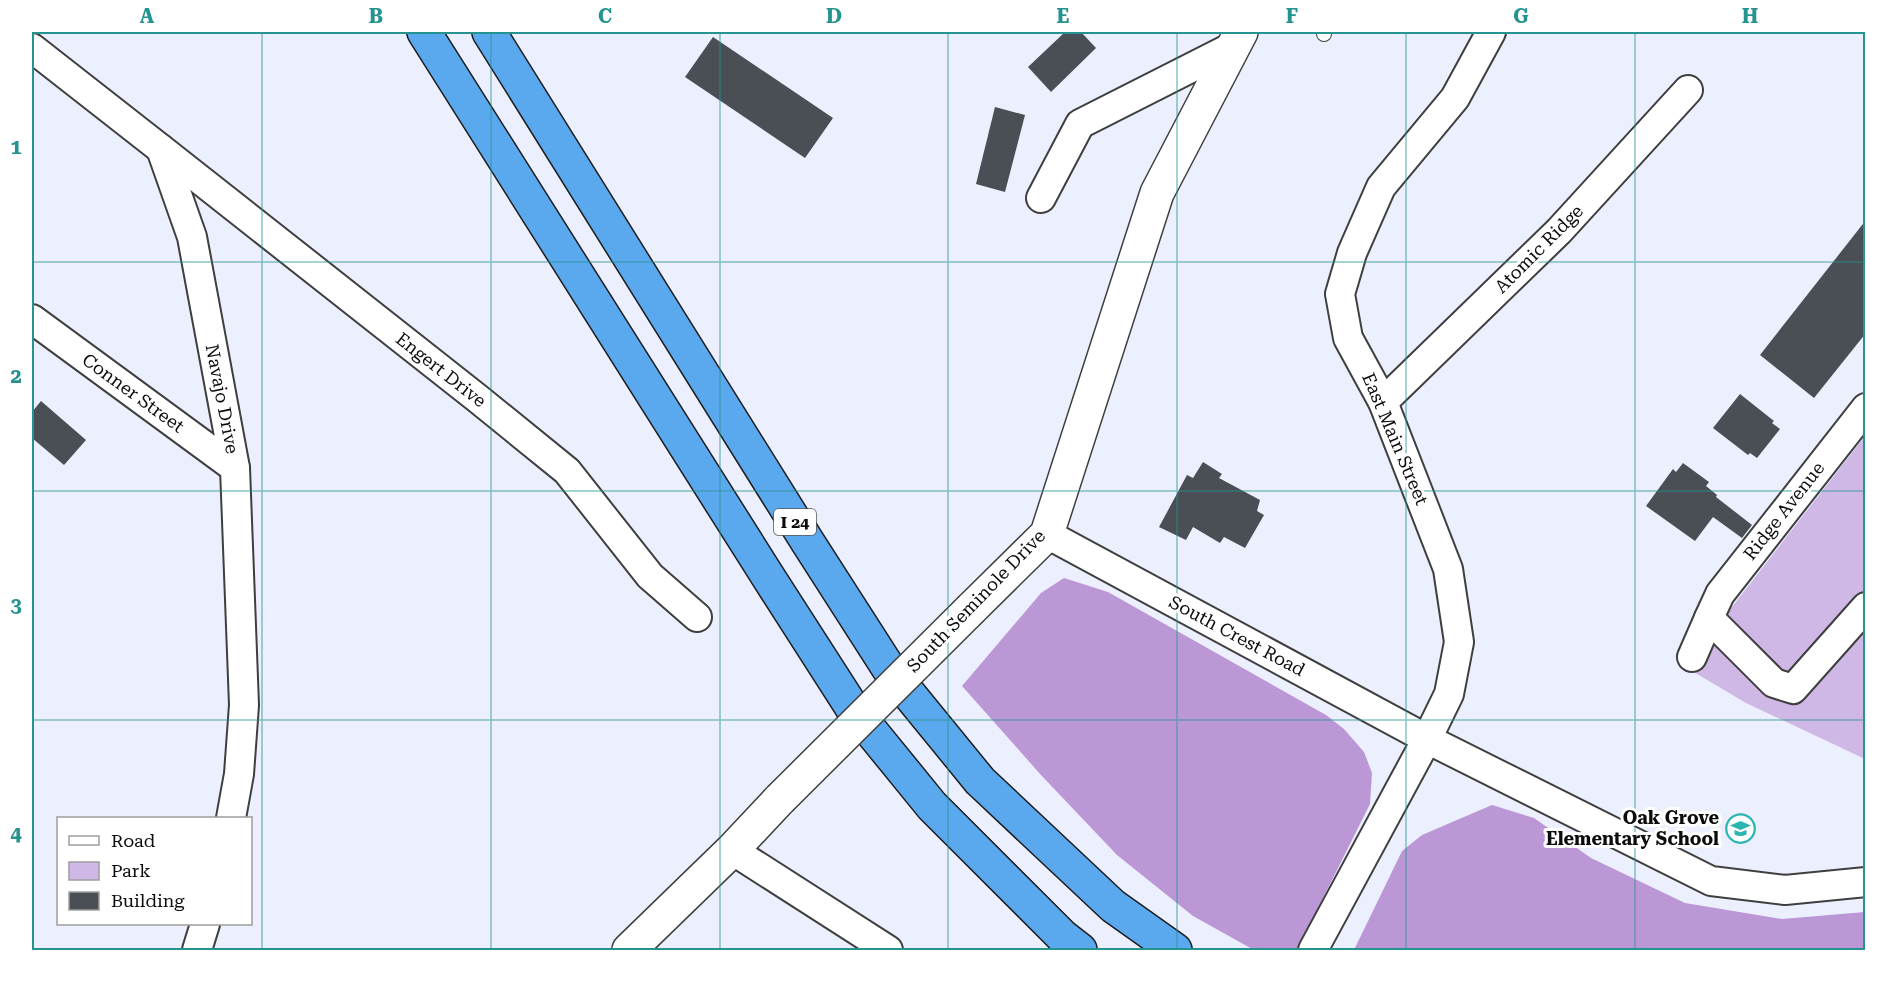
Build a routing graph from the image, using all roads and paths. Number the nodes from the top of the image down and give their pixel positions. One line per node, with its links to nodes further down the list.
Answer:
1 (424, 32): 26 (highway)
2 (489, 32): 27 (highway, I 24)
3 (1491, 32): 10 (street, East Main Street)
4 (1236, 39): 8 (street); 13 (street, South Seminole Drive)
5 (32, 48): 7 (street)
6 (1688, 90): 10 (street, Atomic Ridge)
7 (161, 149): 12 (street, Navajo Drive); 15 (street, Engert Drive)
8 (1041, 198)
9 (32, 319): 12 (street, Conner Street)
10 (1383, 402): 18 (street, East Main Street)
11 (1866, 408): 16 (street, Ridge Avenue)
12 (235, 468): 19 (street, Navajo Drive)
13 (1047, 534): 18 (street, South Crest Road); 20 (street, South Seminole Drive, bridge)
14 (1866, 607): 16 (street)
15 (697, 617)
16 (1708, 618): 17 (street, Ridge Avenue)
17 (1692, 657)
18 (1427, 739): 21 (street, South Crest Road); 28 (street)
19 (231, 817)
20 (732, 850): 24 (street, South Seminole Drive); 25 (street)
21 (1866, 882)
22 (205, 925): 23 (street)
23 (197, 951)
24 (629, 951)
25 (888, 951)
26 (1080, 951)
27 (1175, 951)
28 (1313, 951)

